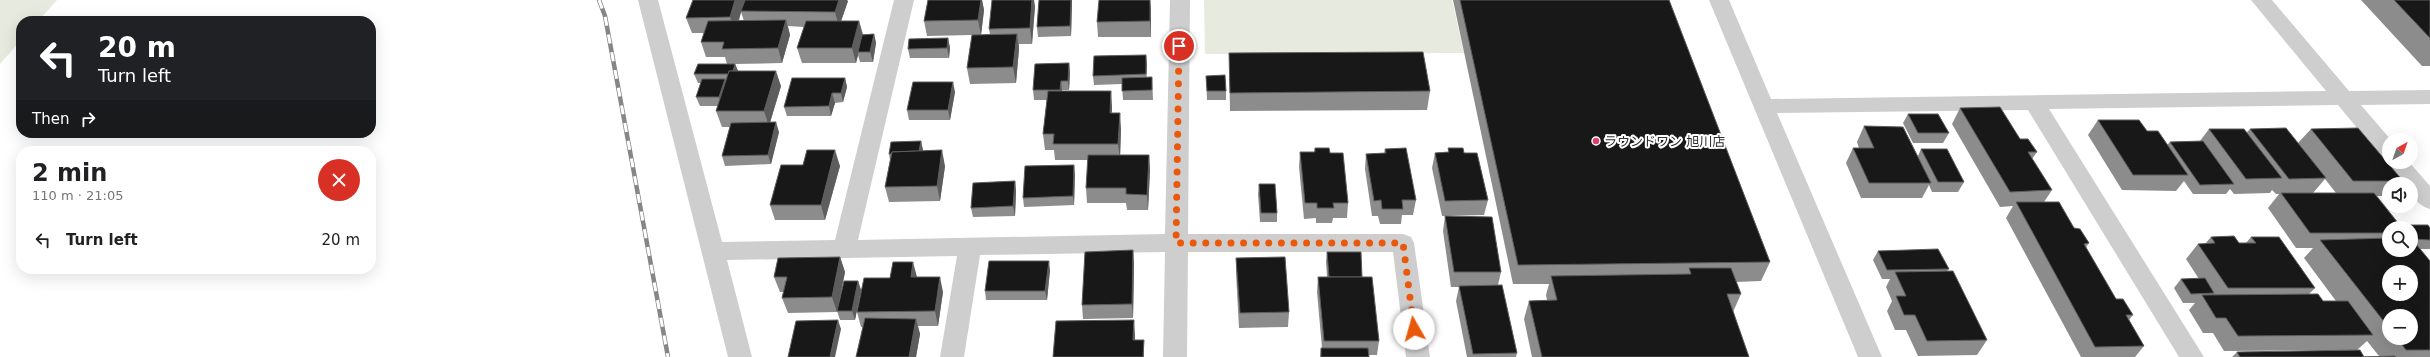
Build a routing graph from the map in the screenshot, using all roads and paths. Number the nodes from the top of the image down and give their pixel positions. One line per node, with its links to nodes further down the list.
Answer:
1 (648, 0): 16 (street)
2 (904, 0): 15 (street)
3 (1180, 0): 13 (street)
4 (1719, 0): 9 (street)
5 (2261, 0): 7 (street)
6 (2430, 97): 7 (street)
7 (2345, 99): 8 (street); 10 (street)
8 (2034, 103): 9 (street); 22 (street)
9 (1763, 106): 21 (street)
10 (2382, 144)
11 (2403, 169): 12 (street)
12 (2430, 201)
13 (1176, 243): 14 (street); 19 (street); 20 (street)
14 (970, 247): 15 (street); 18 (street)
15 (845, 248): 16 (street)
16 (712, 251): 17 (street)
17 (740, 357)
18 (952, 357)
19 (1175, 357)
20 (1418, 357)
21 (1870, 357)
22 (2192, 357)

